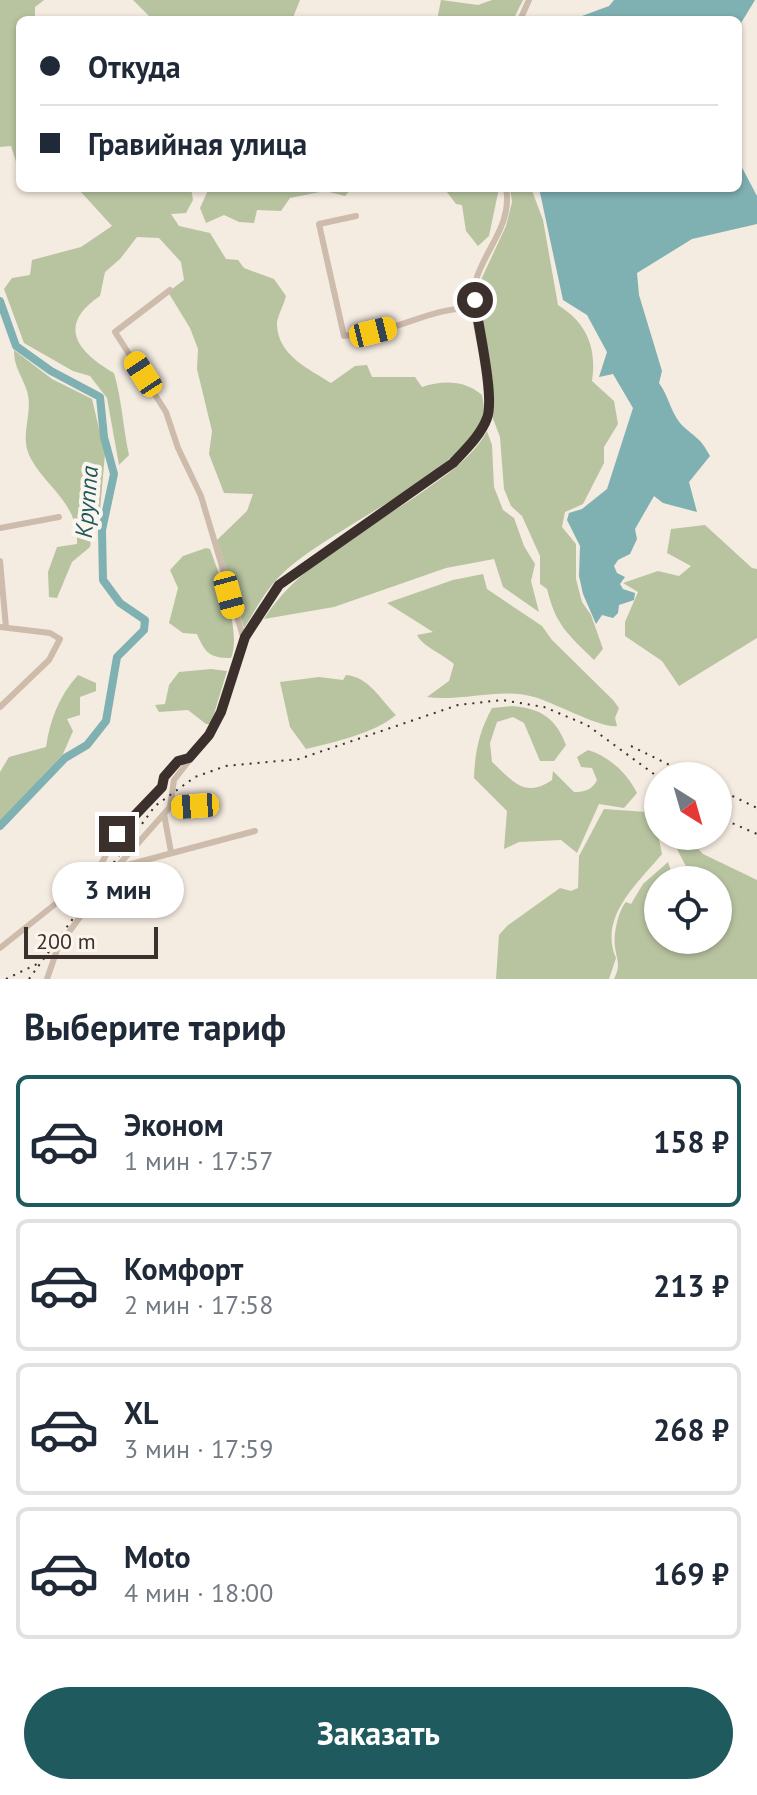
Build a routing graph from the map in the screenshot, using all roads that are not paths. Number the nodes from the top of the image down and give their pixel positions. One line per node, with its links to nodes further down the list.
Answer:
1 (506, 192): 4 (street)
2 (356, 216): 4 (street)
3 (170, 290): 9 (street)
4 (476, 310): 9 (street)
5 (59, 517): 6 (street)
6 (0, 528)
7 (0, 561): 8 (street)
8 (3, 627): 10 (street)
9 (244, 640): 11 (street)
10 (0, 707)
11 (189, 758): 13 (street); 18 (street)
12 (195, 806): 13 (street)
13 (170, 807): 14 (street)
14 (164, 814): 16 (street); 17 (street)
15 (255, 831): 16 (street)
16 (171, 852): 17 (street)
17 (116, 868): 19 (street)
18 (0, 948)
19 (47, 979)

